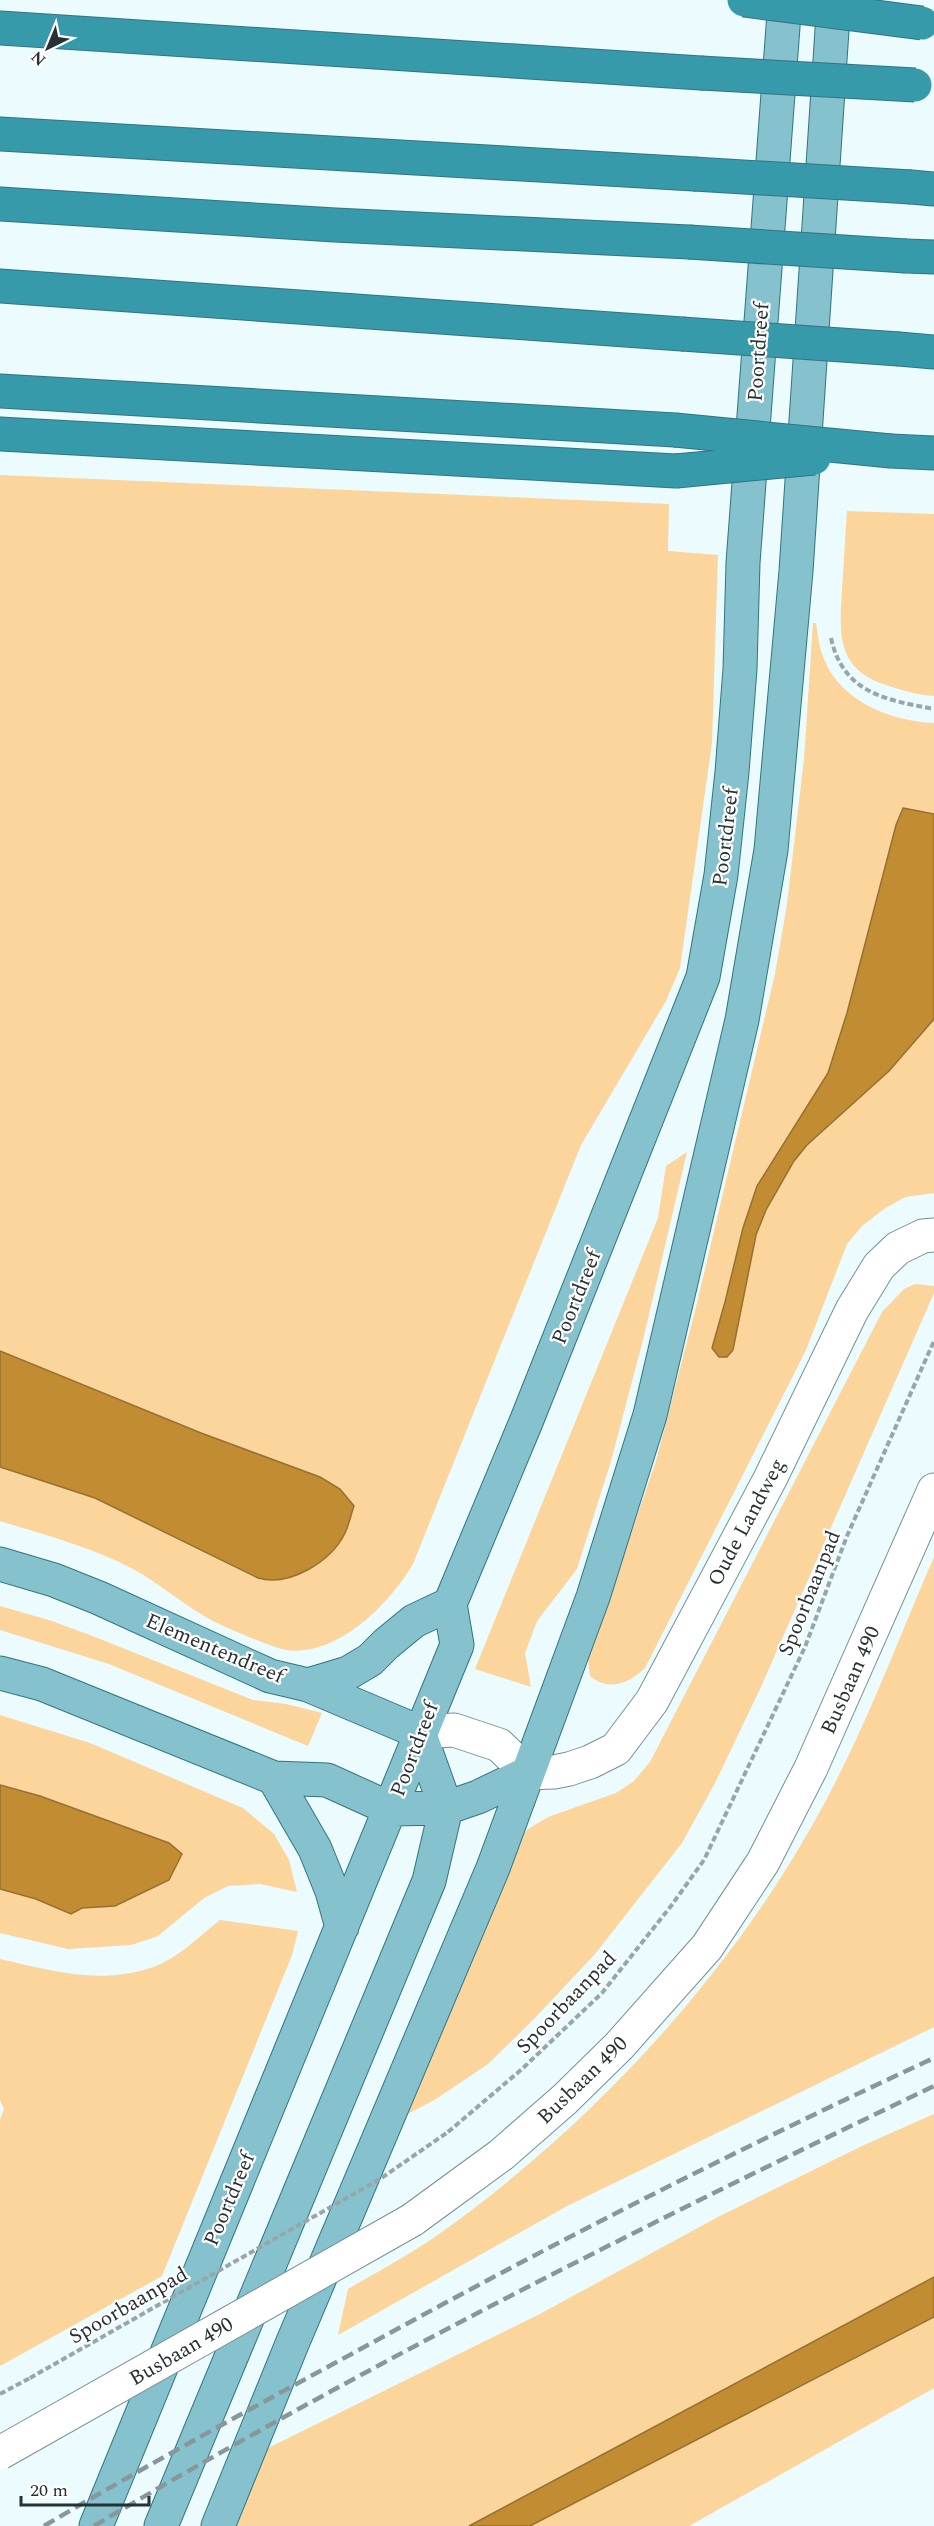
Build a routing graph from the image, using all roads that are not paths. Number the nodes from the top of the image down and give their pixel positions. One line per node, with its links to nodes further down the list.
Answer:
1 (744, 0): 4 (highway, bridge)
2 (784, 0): 20 (main road, Poortdreef)
3 (834, 0): 24 (main road)
4 (928, 26)
5 (0, 28): 6 (highway, bridge)
6 (924, 85)
7 (0, 134): 8 (highway, bridge)
8 (922, 188)
9 (0, 204): 10 (highway, bridge)
10 (920, 256)
11 (0, 286): 12 (highway, bridge)
12 (934, 352)
13 (0, 391): 15 (highway, bridge)
14 (0, 434): 15 (highway, bridge)
15 (891, 451): 16 (highway)
16 (934, 453)
17 (934, 1235): 24 (lane, Oude Landweg)
18 (934, 1490): 29 (lane, Busbaan 490, bridge)
19 (0, 1564): 22 (main road, Elementendreef)
20 (450, 1604): 22 (main road); 23 (main road, Poortdreef)
21 (0, 1673): 25 (main road)
22 (308, 1685): 23 (main road, Elementendreef)
23 (419, 1732): 24 (lane); 26 (main road); 27 (main road, Poortdreef)
24 (528, 1773): 26 (main road); 32 (main road)
25 (274, 1778): 27 (main road); 28 (main road)
26 (446, 1808): 27 (main road); 31 (main road)
27 (391, 1809): 28 (main road, Poortdreef)
28 (342, 1927): 30 (main road, Poortdreef)
29 (0, 2453)
30 (96, 2526)
31 (161, 2526)
32 (218, 2526)

